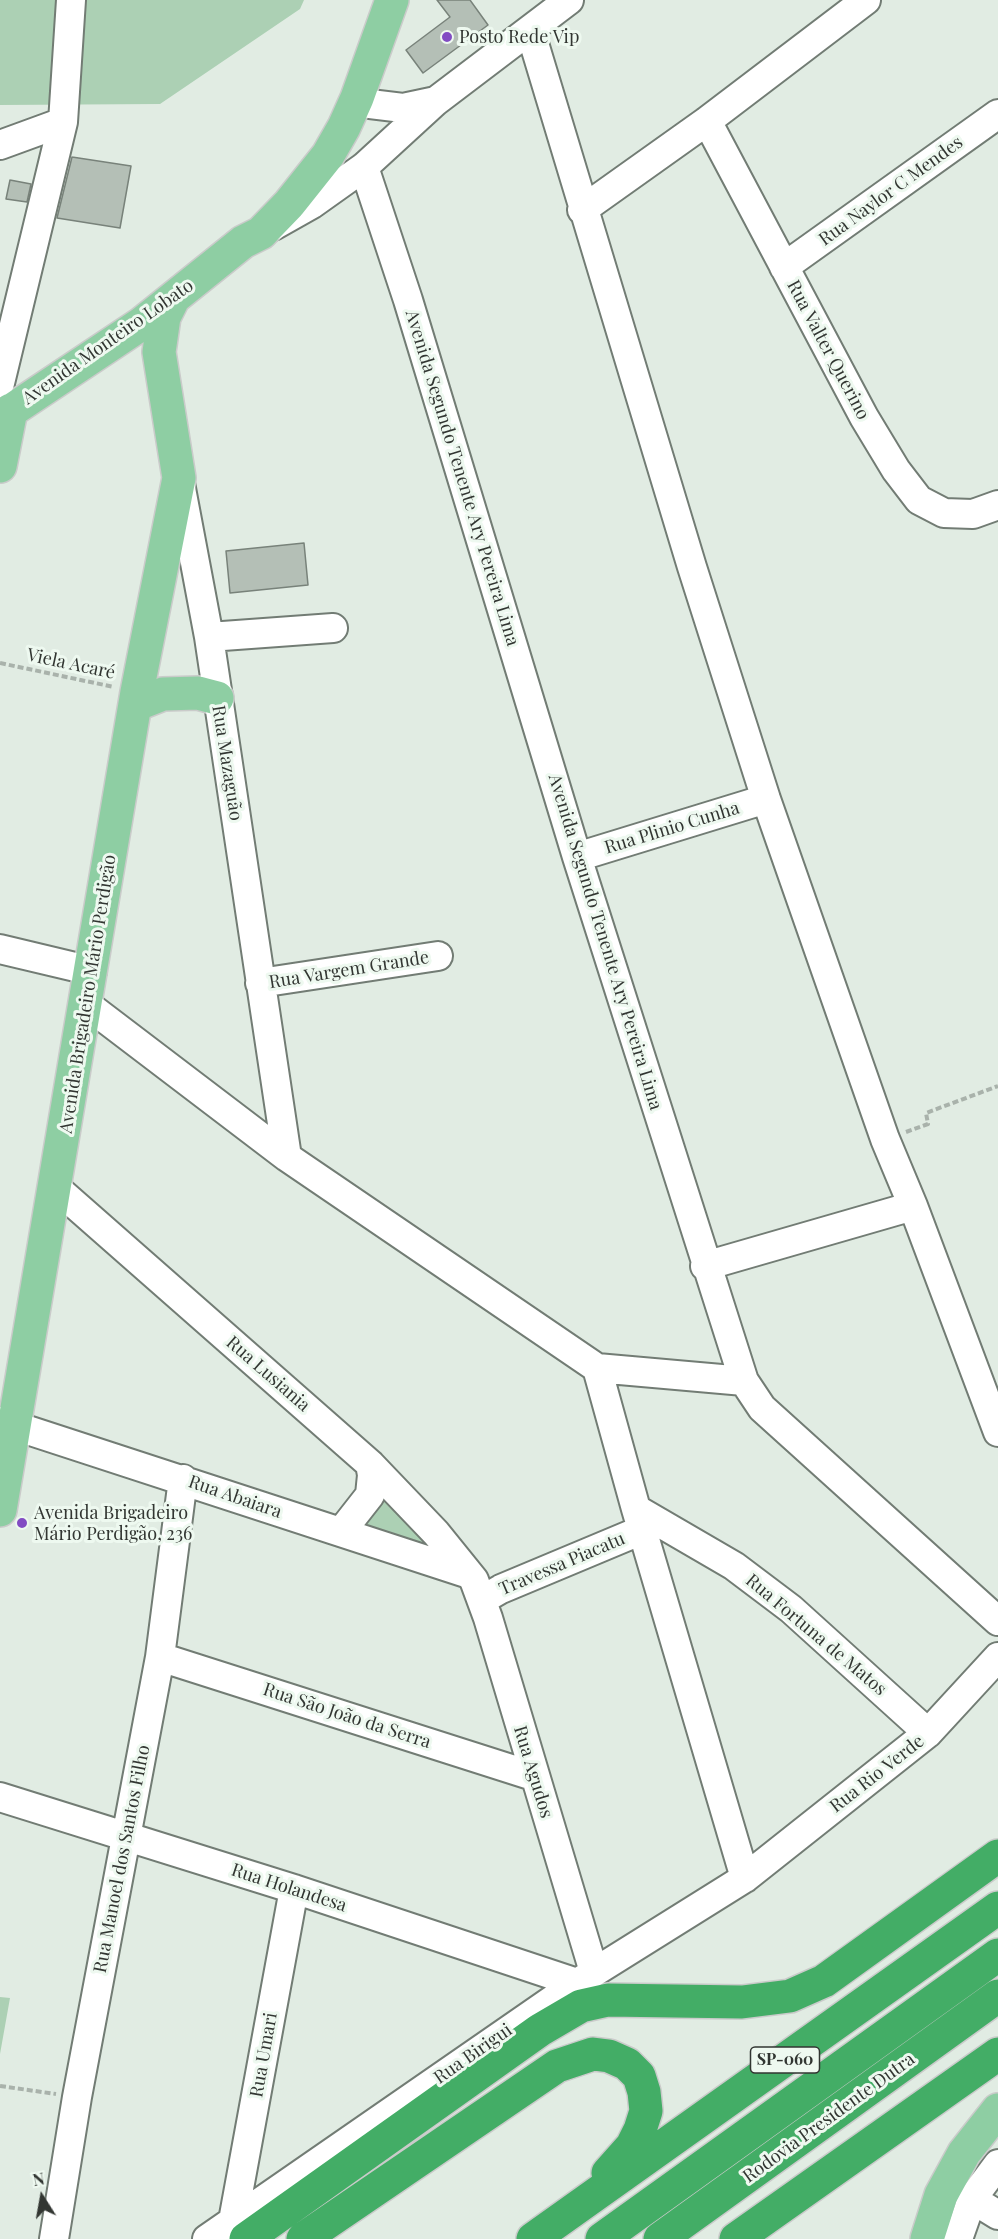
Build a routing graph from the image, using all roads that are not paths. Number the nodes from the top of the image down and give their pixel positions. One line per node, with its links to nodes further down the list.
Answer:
1 (71, 0): 10 (street)
2 (392, 0): 6 (main road, Avenida Monteiro Lobato)
3 (569, 0): 5 (street)
4 (866, 0): 9 (street)
5 (530, 30): 7 (street); 13 (street)
6 (357, 98): 7 (street); 14 (main road, Avenida Monteiro Lobato)
7 (436, 101): 12 (street)
8 (998, 114): 15 (street, Rua Naylor C Mendes)
9 (707, 121): 13 (street); 15 (street, Rua Valter Querino)
10 (63, 122): 11 (street); 19 (street)
11 (0, 145)
12 (364, 167): 14 (street); 28 (street, Avenida Segundo Tenente Ary Pereira Lima)
13 (582, 210): 27 (street)
14 (252, 238): 16 (main road, Avenida Monteiro Lobato)
15 (784, 267): 22 (street, Rua Valter Querino)
16 (172, 301): 17 (main road, Avenida Monteiro Lobato); 18 (main road, Rua Mazaguão)
17 (111, 345): 18 (main road); 19 (main road, Avenida Monteiro Lobato)
18 (160, 371): 21 (main road, Rua Mazaguão)
19 (4, 404): 20 (main road)
20 (0, 466)
21 (179, 478): 24 (street, Rua Mazaguão); 26 (main road, Avenida Brigadeiro Mário Perdigão)
22 (998, 505)
23 (333, 628): 24 (street)
24 (209, 637): 25 (street, Rua Mazaguão)
25 (217, 698): 26 (main road); 32 (street, Rua Mazaguão)
26 (136, 699): 31 (main road, Avenida Brigadeiro Mário Perdigão)
27 (766, 799): 28 (street, Rua Plinio Cunha); 36 (street)
28 (577, 857): 37 (street, Avenida Segundo Tenente Ary Pereira Lima)
29 (0, 949): 31 (street)
30 (438, 956): 32 (street, Rua Vargem Grande)
31 (92, 971): 33 (main road, Avenida Brigadeiro Mário Perdigão)
32 (260, 983): 34 (street, Rua Mazaguão)
33 (86, 1004): 34 (street); 35 (main road, Avenida Brigadeiro Mário Perdigão)
34 (287, 1157): 38 (street)
35 (55, 1187): 40 (main road, Avenida Brigadeiro Mário Perdigão); 42 (street, Rua Lusiania)
36 (913, 1206): 37 (street); 41 (street)
37 (705, 1266): 39 (street, Avenida Segundo Tenente Ary Pereira Lima)
38 (597, 1368): 39 (street); 45 (street)
39 (744, 1381): 49 (street, Avenida Segundo Tenente Ary Pereira Lima)
40 (8, 1423): 43 (street, Rua Abaiara); 44 (main road, Avenida Brigadeiro Mário Perdigão)
41 (998, 1431)
42 (370, 1464): 46 (street); 47 (street, Rua Lusiania)
43 (183, 1479): 46 (street, Rua Abaiara); 50 (street, Rua Manoel dos Santos Filho)
44 (0, 1510)
45 (639, 1519): 48 (street, Travessa Piacatu); 52 (street, Rua Fortuna de Matos); 57 (street)
46 (341, 1532): 47 (street, Rua Abaiara)
47 (469, 1574): 48 (street, Rua Agudos)
48 (482, 1600): 53 (street, Rua Agudos)
49 (998, 1621)
50 (160, 1657): 53 (street, Rua São João da Serra); 55 (street, Rua Manoel dos Santos Filho)
51 (998, 1657): 52 (street, Rua Rio Verde)
52 (928, 1733): 57 (street, Rua Rio Verde)
53 (533, 1776): 61 (street, Rua Agudos)
54 (0, 1797): 55 (street, Rua Holandesa)
55 (125, 1836): 58 (street, Rua Holandesa); 70 (street, Rua Manoel dos Santos Filho)
56 (998, 1856): 69 (highway)
57 (745, 1878): 61 (street, Rua Birigui)
58 (294, 1889): 61 (street, Rua Holandesa); 69 (street, Rua Umari)
59 (998, 1908): 67 (highway, SP-060)
60 (998, 1955): 74 (highway, Rodovia Presidente Dutra / SP-060)
61 (585, 1977): 69 (street, Rua Birigui)
62 (998, 1996): 75 (highway, Rodovia Presidente Dutra)
63 (998, 2054): 76 (highway)
64 (998, 2110): 77 (main road)
65 (998, 2164): 66 (street)
66 (972, 2199): 68 (street); 78 (street)
67 (572, 2211): 72 (highway); 73 (highway, SP-060)
68 (998, 2215)
69 (240, 2230): 71 (street, Rua Birigui)
70 (54, 2239)
71 (207, 2239)
72 (303, 2239)
73 (532, 2239)
74 (602, 2239)
75 (660, 2239)
76 (736, 2239)
77 (927, 2239)
78 (958, 2239)

